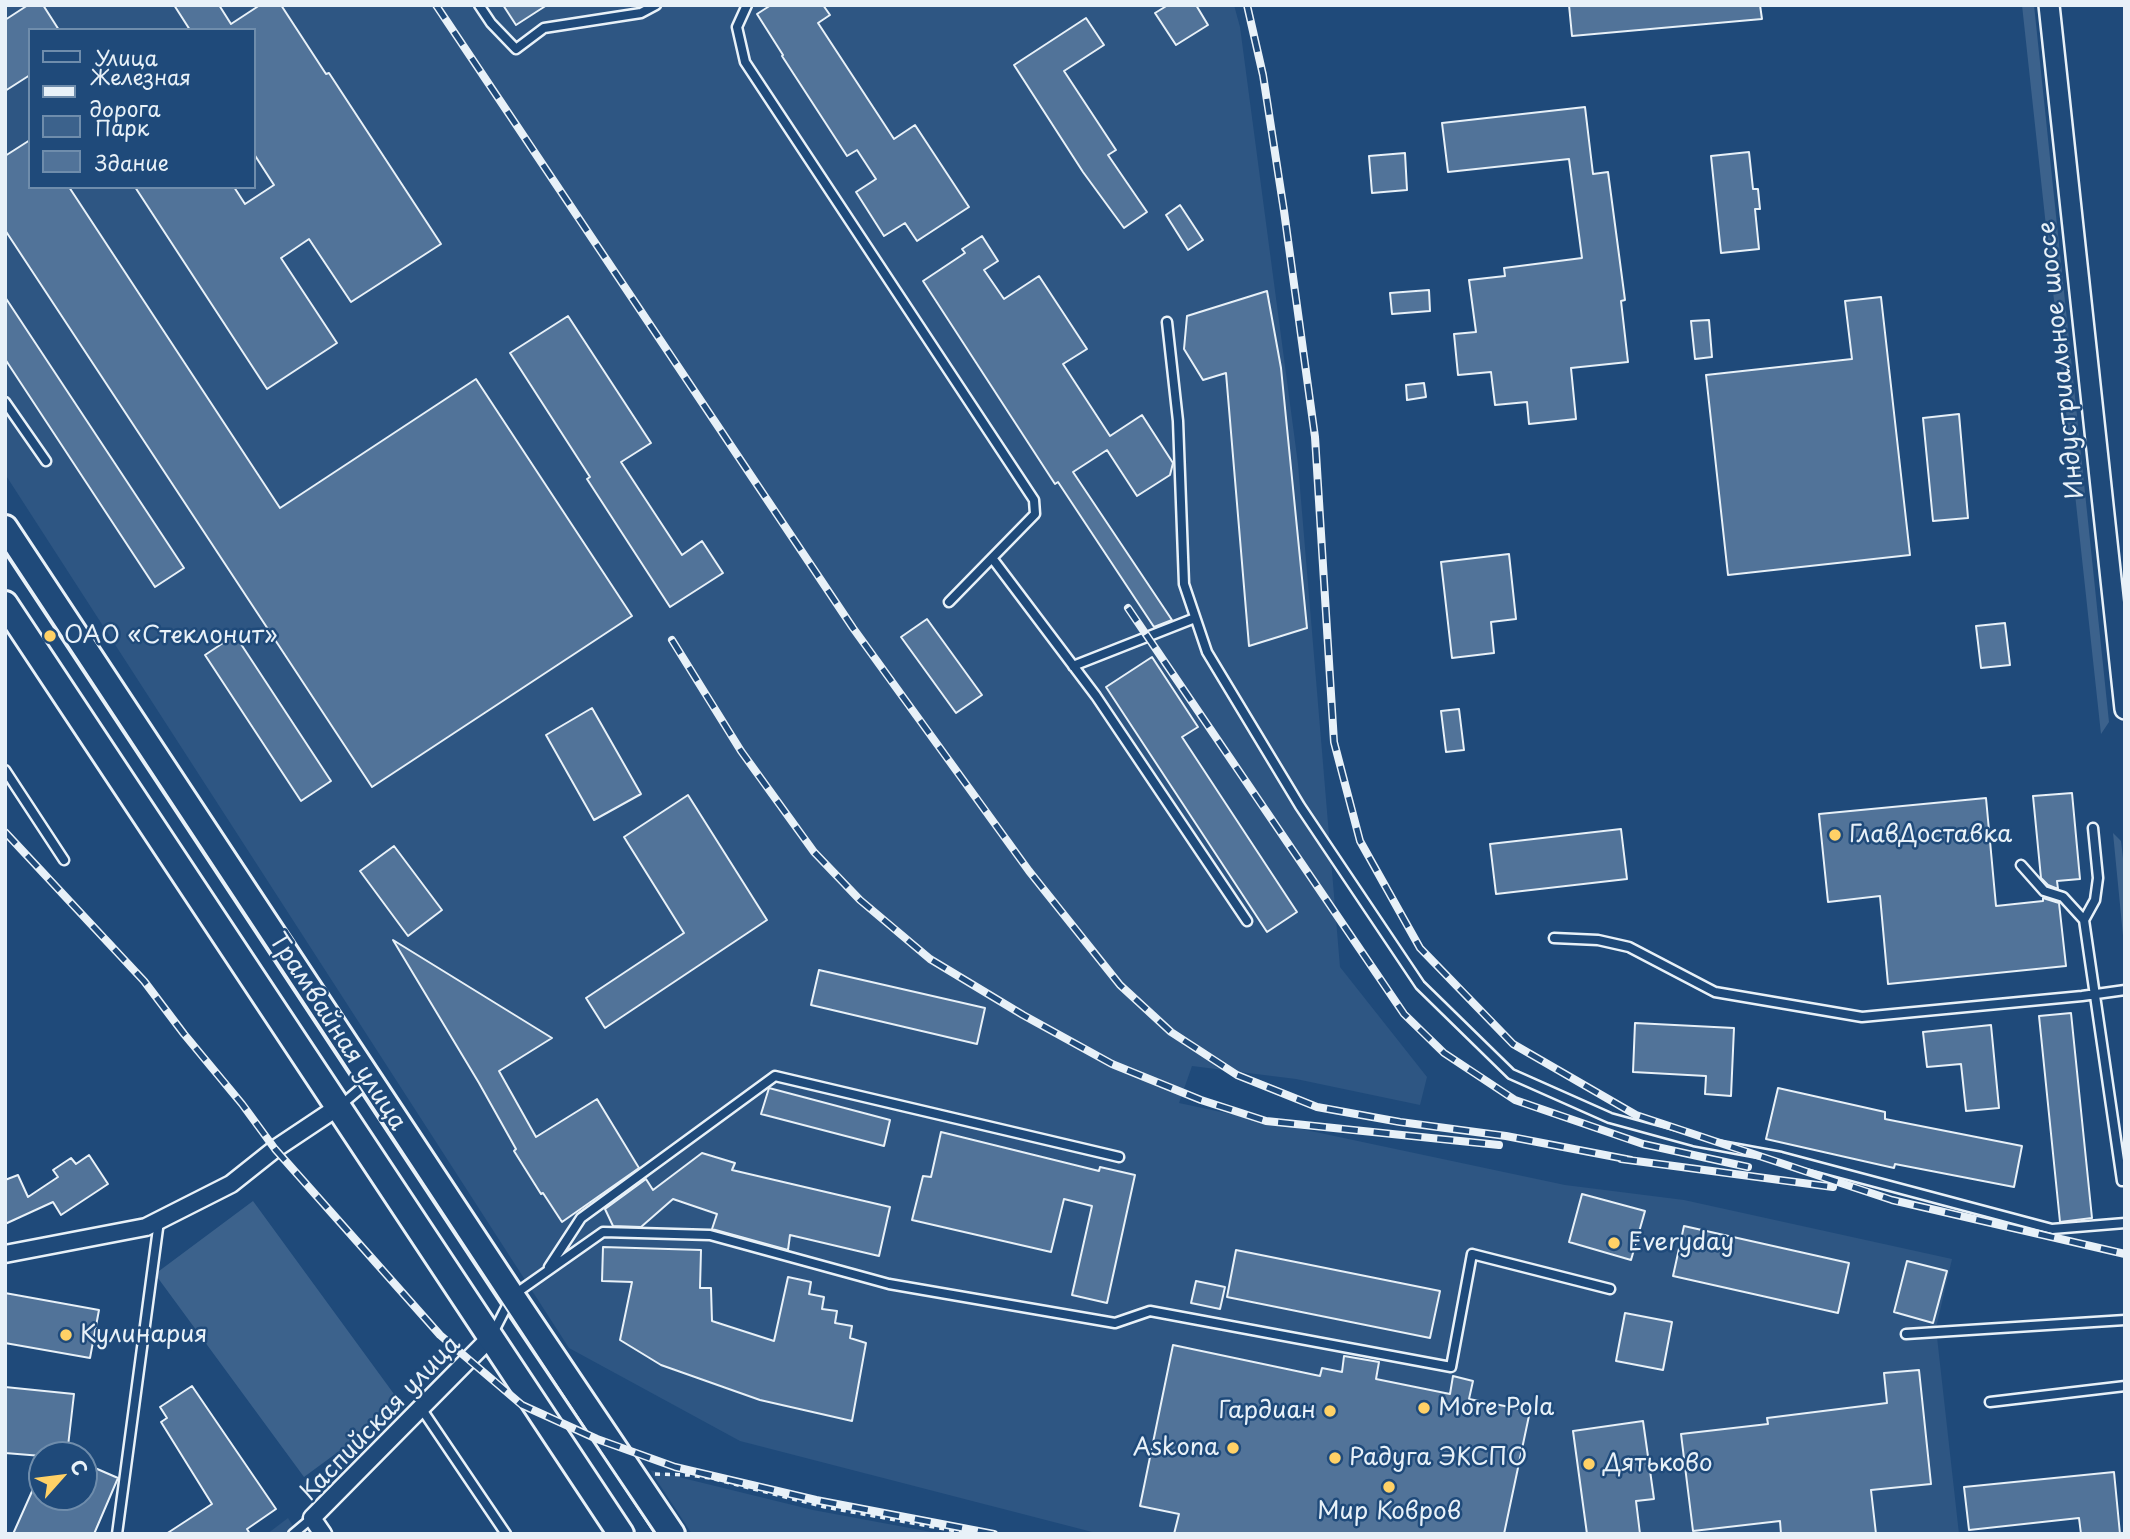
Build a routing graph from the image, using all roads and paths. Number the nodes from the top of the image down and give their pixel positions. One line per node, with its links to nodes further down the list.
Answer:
1 (479, 5): 2 (lane)
2 (656, 5)
3 (747, 5): 9 (lane)
4 (2049, 5): 14 (street, Индустриальное шоссе)
5 (1167, 322): 12 (lane)
6 (5, 402): 7 (lane)
7 (46, 461)
8 (5, 528): 24 (main road, Трамвайная улица)
9 (992, 558): 10 (lane); 13 (lane)
10 (949, 602)
11 (5, 604): 25 (main road, Трамвайная улица)
12 (1195, 618): 13 (lane); 29 (lane)
13 (1073, 666): 20 (lane)
14 (2125, 709)
15 (5, 770): 17 (lane)
16 (2093, 828): 19 (lane)
17 (64, 860)
18 (2021, 865): 19 (lane)
19 (2084, 920): 23 (lane)
20 (1247, 921)
21 (1554, 939): 23 (lane)
22 (2125, 990): 23 (lane)
23 (2095, 995): 27 (lane)
24 (370, 1081): 25 (lane); 33 (main road, Трамвайная улица)
25 (338, 1107): 28 (street); 36 (main road, Трамвайная улица)
26 (1119, 1157): 31 (lane)
27 (2122, 1181)
28 (159, 1221): 30 (street); 42 (lane)
29 (2125, 1223)
30 (5, 1254)
31 (545, 1273): 32 (lane); 33 (lane)
32 (1610, 1289)
33 (512, 1296): 36 (lane); 40 (main road, Трамвайная улица)
34 (2125, 1320): 35 (lane)
35 (1906, 1334)
36 (491, 1338): 39 (street, Каспийская улица); 46 (main road, Трамвайная улица)
37 (2125, 1386): 38 (lane)
38 (1990, 1402)
39 (421, 1408): 41 (street, Каспийская улица); 45 (lane)
40 (637, 1481): 47 (main road, Трамвайная улица); 48 (path)
41 (312, 1518): 43 (lane); 44 (street, Каспийская улица)
42 (117, 1534)
43 (293, 1534)
44 (323, 1534)
45 (506, 1534)
46 (621, 1534)
47 (672, 1534)
48 (972, 1534)

